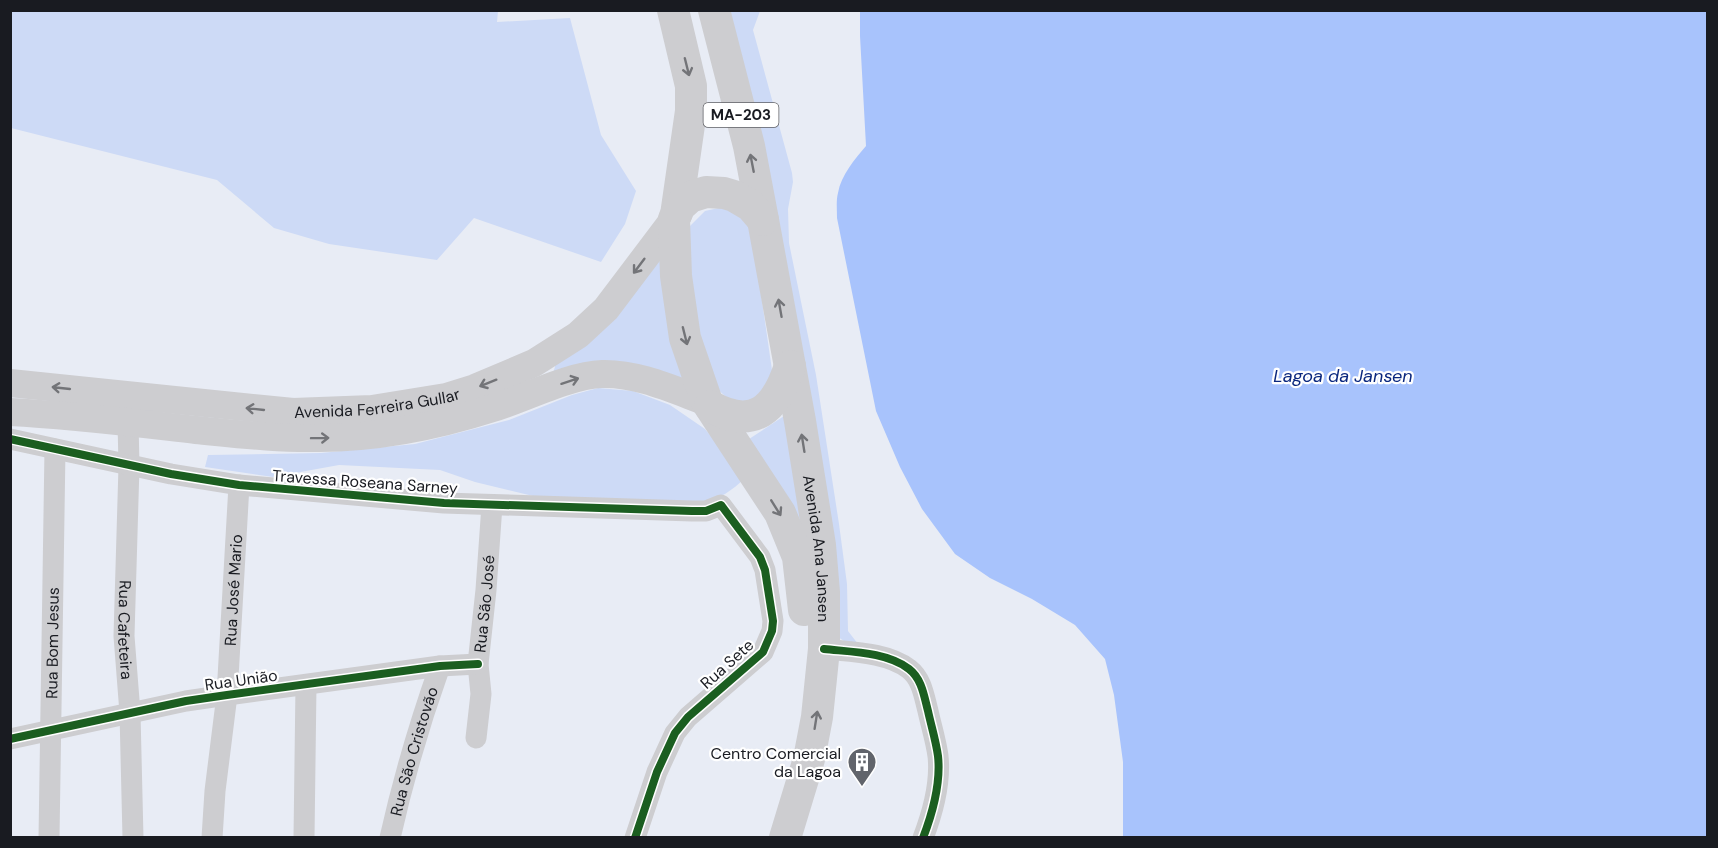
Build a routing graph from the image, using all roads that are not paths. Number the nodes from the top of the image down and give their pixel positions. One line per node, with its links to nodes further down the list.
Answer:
1 (673, 10): 3 (main road, MA-203, one-way to 3)
2 (714, 10): 4 (main road, MA-203, one-way to 2)
3 (675, 217): 4 (main road); 7 (main road, MA-203, one-way to 7); 9 (main road, Avenida Ferreira Gullar, one-way to 9)
4 (764, 220): 5 (main road, MA-203, one-way to 4)
5 (790, 366): 7 (main road); 17 (main road, Avenida Ana Jansen, one-way to 5)
6 (10, 382): 9 (main road, Avenida Ferreira Gullar, one-way to 6)
7 (708, 404): 9 (main road, Avenida Ferreira Gullar, one-way to 7); 32 (main road, Avenida Ana Jansen, one-way to 32)
8 (10, 412): 10 (main road, Avenida Ferreira Gullar)
9 (159, 412): 10 (main road, Avenida Ferreira Gullar)
10 (128, 422): 13 (street, Rua Cafeteira)
11 (10, 439): 12 (street, Travessa Roseana Sarney)
12 (55, 449): 13 (street, Travessa Roseana Sarney); 23 (street, Rua Bom Jesus)
13 (129, 466): 14 (street, Travessa Roseana Sarney); 22 (street, Rua Cafeteira)
14 (239, 485): 15 (street, Travessa Roseana Sarney); 21 (street, Rua José Mario)
15 (492, 505): 16 (street, Travessa Roseana Sarney); 18 (street, Rua São José)
16 (721, 505): 31 (street, Rua Sete)
17 (824, 649): 33 (main road, Avenida Ana Jansen, one-way to 17); 34 (street)
18 (478, 664): 19 (street, Rua União); 24 (street, Rua São José)
19 (440, 666): 20 (street, Rua União); 30 (street, Rua São Cristovão)
20 (306, 685): 21 (street, Rua União); 29 (street)
21 (226, 694): 22 (street, Rua União); 28 (street, Rua José Mario)
22 (130, 713): 23 (street, Rua União); 27 (street, Rua Cafeteira)
23 (50, 732): 25 (street, Rua União); 26 (street, Rua Bom Jesus)
24 (476, 738)
25 (10, 739)
26 (49, 837)
27 (133, 837)
28 (212, 837)
29 (304, 837)
30 (390, 837)
31 (634, 837)
32 (764, 837)
33 (785, 837)
34 (923, 837)

